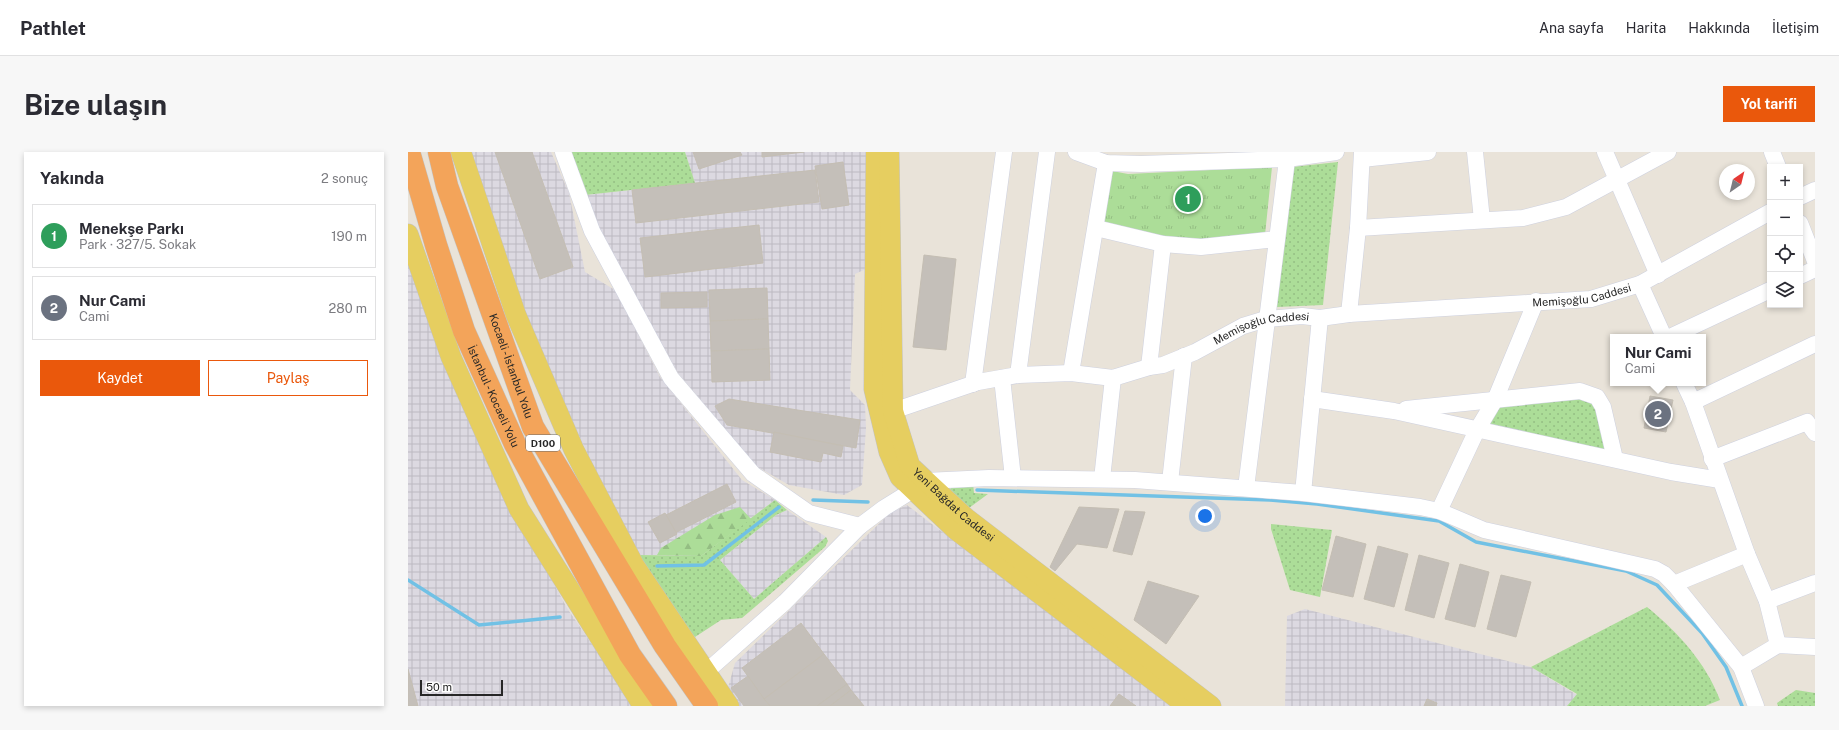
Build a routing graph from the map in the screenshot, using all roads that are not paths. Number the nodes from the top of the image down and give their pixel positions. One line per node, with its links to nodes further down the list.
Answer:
1 (409, 152): 81 (highway, İstanbul - Kocaeli Yolu / D100)
2 (439, 152): 82 (highway, Kocaeli - İstanbul Yolu / D100)
3 (461, 152): 79 (main road)
4 (563, 152): 71 (street)
5 (876, 152): 67 (main road, Yeni Bağdat Caddesi)
6 (889, 152): 57 (main road, Yeni Bağdat Caddesi)
7 (1004, 152): 52 (street)
8 (1047, 152): 49 (street)
9 (1076, 152): 20 (street)
10 (1336, 152): 16 (street)
11 (1428, 152): 17 (street)
12 (1475, 152): 26 (street)
13 (1605, 152): 22 (street)
14 (1668, 152): 22 (street)
15 (1772, 152): 21 (street)
16 (1287, 156): 18 (street); 31 (street)
17 (1362, 156): 28 (street)
18 (1213, 157): 19 (street)
19 (1142, 158): 20 (street)
20 (1106, 163): 27 (street)
21 (1777, 164)
22 (1616, 179): 26 (street); 35 (street)
23 (1815, 190): 24 (street)
24 (1803, 196)
25 (1767, 214): 35 (street, Memişoğlu Caddesi)
26 (1482, 220): 28 (street)
27 (1096, 228): 32 (street); 48 (street)
28 (1358, 228): 40 (street)
29 (1803, 231): 33 (street)
30 (408, 234): 80 (main road)
31 (1277, 239): 32 (street); 42 (street)
32 (1163, 244): 47 (street)
33 (1815, 261)
34 (1815, 269): 36 (street)
35 (1658, 275): 37 (street, Memişoğlu Caddesi)
36 (1803, 275)
37 (1640, 284): 39 (street, Memişoğlu Caddesi); 43 (street)
38 (1767, 291): 44 (street)
39 (1536, 301): 40 (street, Memişoğlu Caddesi); 55 (street)
40 (1349, 314): 41 (street, Memişoğlu Caddesi)
41 (1320, 318): 42 (street, Memişoğlu Caddesi); 54 (street)
42 (1266, 319): 46 (street, Memişoğlu Caddesi); 68 (street)
43 (1663, 334)
44 (1676, 334)
45 (1815, 344): 56 (street)
46 (1184, 356): 47 (street, Memişoğlu Caddesi); 66 (street)
47 (1149, 367): 51 (street, Memişoğlu Caddesi)
48 (1071, 373): 49 (street, Memişoğlu Caddesi); 51 (street, Memişoğlu Caddesi)
49 (1018, 375): 50 (street, Memişoğlu Caddesi)
50 (1002, 378): 52 (street, Memişoğlu Caddesi); 63 (street)
51 (1113, 378): 64 (street)
52 (973, 384): 57 (street, Memişoğlu Caddesi)
53 (1685, 386): 56 (street)
54 (1312, 399): 58 (street); 69 (street)
55 (1495, 400): 58 (street); 59 (street); 61 (street)
56 (1693, 402): 62 (street)
57 (893, 411): 67 (main road, Yeni Bağdat Caddesi)
58 (1394, 411): 59 (street)
59 (1477, 430): 61 (street); 70 (street)
60 (1815, 433): 62 (street)
61 (1615, 459): 65 (street)
62 (1712, 459): 65 (street)
63 (1013, 478): 64 (street); 67 (street)
64 (1102, 479): 66 (street)
65 (1720, 480): 72 (street)
66 (1170, 482): 68 (street)
67 (919, 485): 71 (street); 84 (main road, Yeni Bağdat Caddesi); 85 (main road, Yeni Bağdat Caddesi)
68 (1246, 488): 69 (street)
69 (1303, 493): 70 (street)
70 (1439, 510): 74 (street)
71 (860, 526): 79 (street)
72 (1747, 554): 74 (street); 75 (street)
73 (1815, 583): 75 (street)
74 (1674, 584): 78 (street)
75 (1767, 600): 76 (street)
76 (1778, 645): 77 (street); 78 (street)
77 (1815, 647)
78 (1741, 668): 86 (street)
79 (706, 672): 83 (main road)
80 (643, 706)
81 (666, 706)
82 (707, 706)
83 (729, 706)
84 (1188, 706)
85 (1211, 706)
86 (1756, 706)

